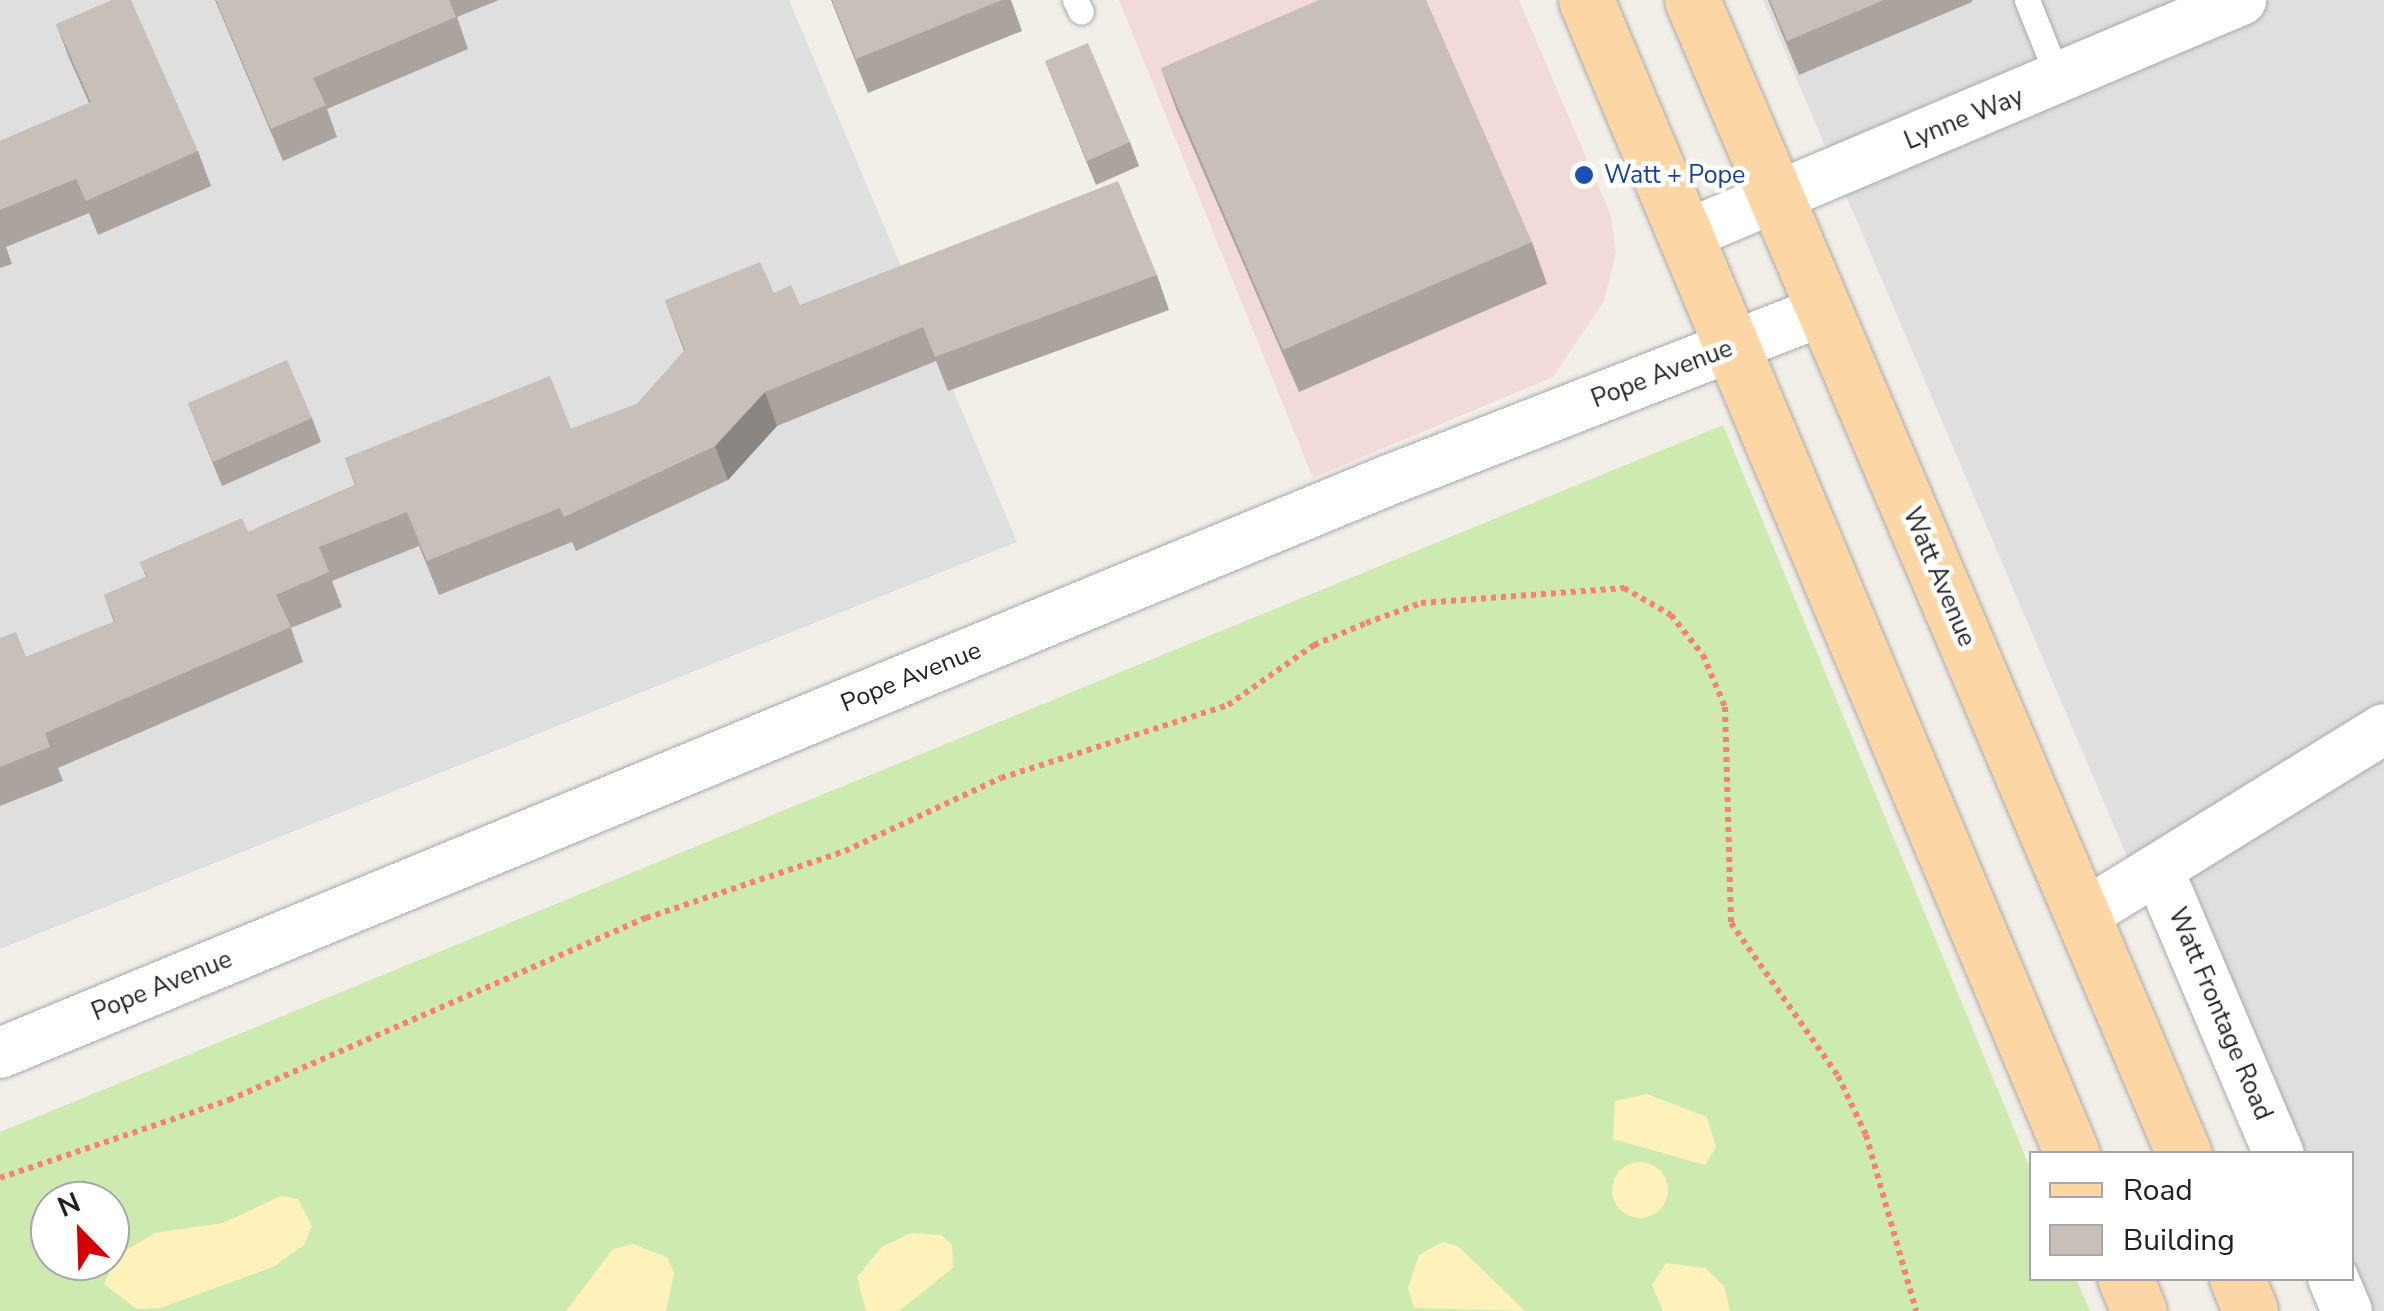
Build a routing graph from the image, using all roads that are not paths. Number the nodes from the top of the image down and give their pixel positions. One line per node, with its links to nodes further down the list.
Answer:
1 (1586, 0): 7 (main road)
2 (1692, 0): 6 (main road, Watt Avenue)
3 (2027, 0): 5 (lane)
4 (2241, 0): 5 (street, Lynne Way)
5 (2059, 80): 6 (street, Lynne Way)
6 (1774, 195): 7 (street, Lynne Way); 8 (main road, Watt Avenue)
7 (1686, 234): 9 (main road)
8 (1826, 310): 9 (street, Pope Avenue); 12 (main road, Watt Avenue)
9 (1731, 347): 13 (street, Pope Avenue); 14 (main road)
10 (2384, 730): 11 (street)
11 (2160, 874): 12 (street); 16 (street, Watt Frontage Road)
12 (2083, 915): 15 (main road, Watt Avenue)
13 (0, 1053)
14 (2071, 1151)
15 (2183, 1151)
16 (2279, 1151)
17 (2126, 1281): 20 (main road)
18 (2238, 1281): 21 (main road)
19 (2334, 1281): 22 (street)
20 (2138, 1311)
21 (2250, 1311)
22 (2346, 1311)

